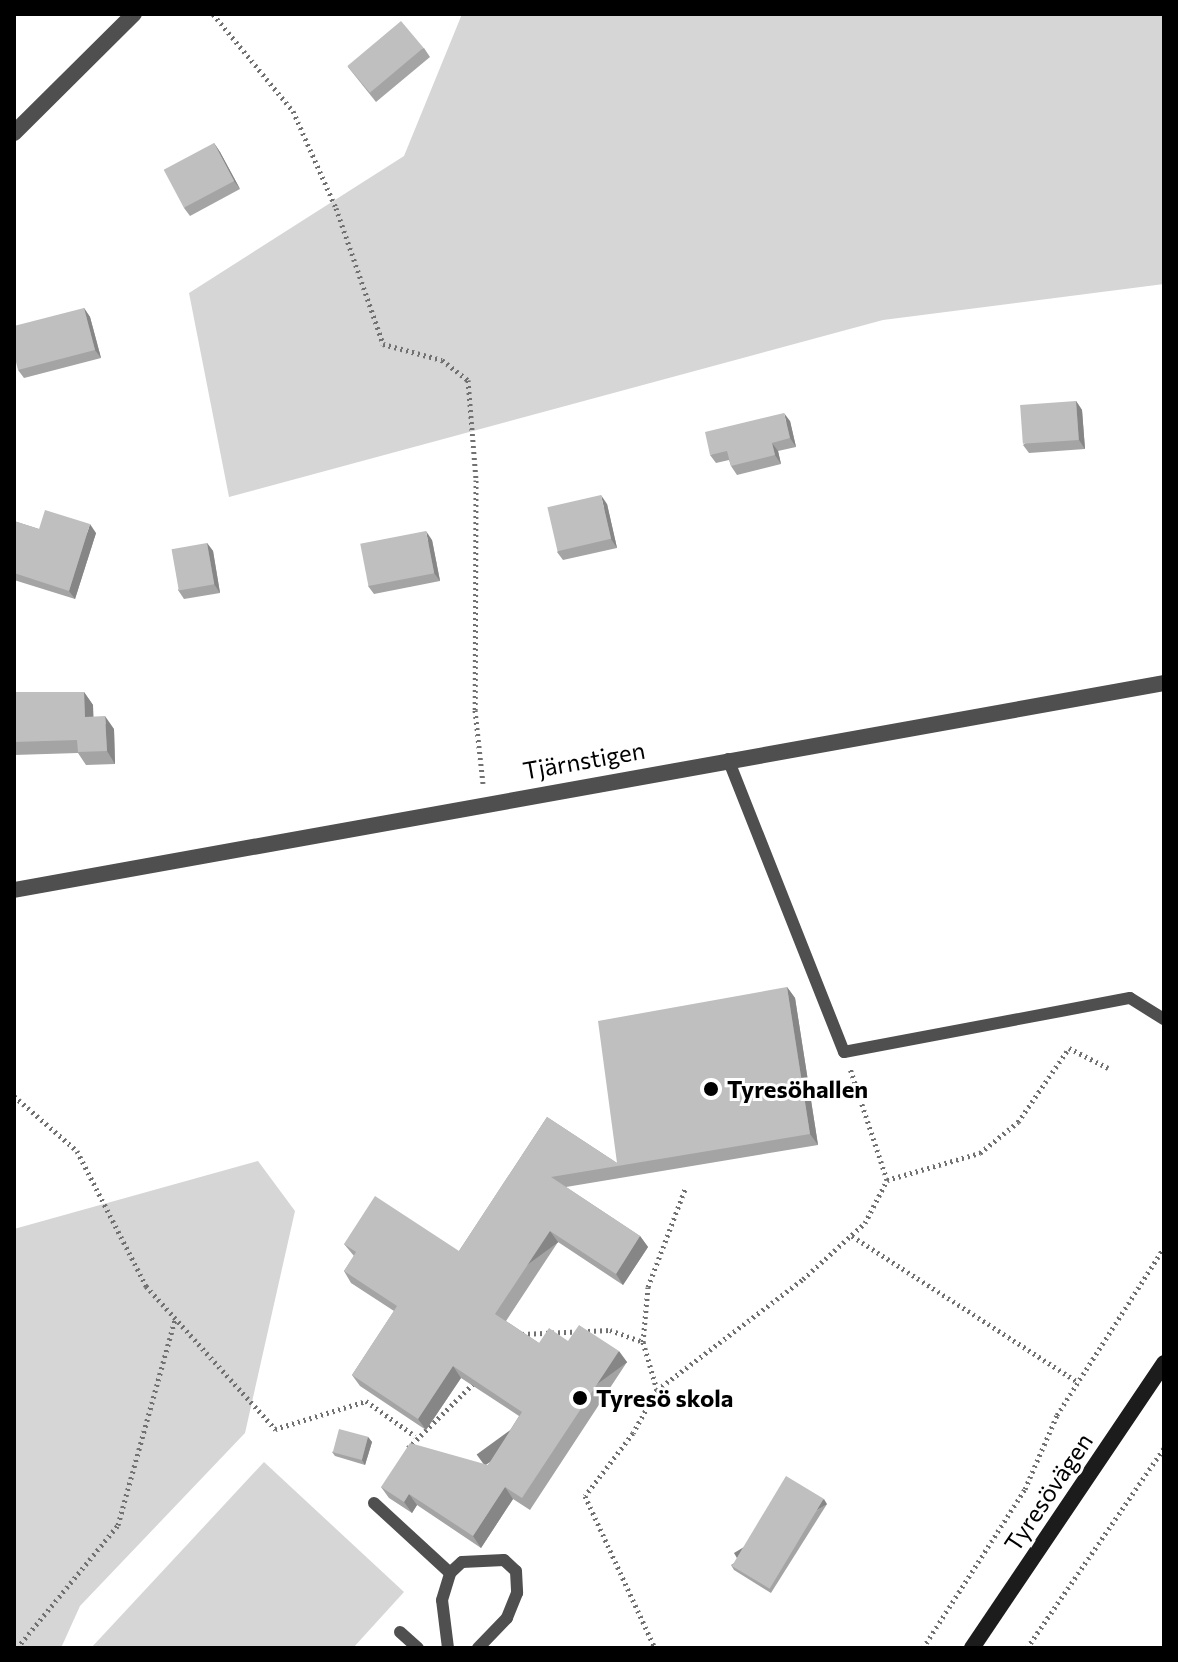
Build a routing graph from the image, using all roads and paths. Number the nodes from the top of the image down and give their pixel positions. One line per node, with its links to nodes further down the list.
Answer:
1 (134, 14): 3 (street)
2 (213, 14): 6 (path)
3 (14, 133)
4 (1164, 683): 5 (street, Tjärnstigen)
5 (728, 759): 6 (street, Tjärnstigen); 9 (lane)
6 (484, 801): 7 (street, Tjärnstigen)
7 (14, 890)
8 (1164, 1019): 9 (lane)
9 (844, 1052): 12 (path)
10 (1108, 1068): 12 (path)
11 (14, 1096): 16 (path)
12 (887, 1180): 14 (path)
13 (685, 1189): 18 (path)
14 (852, 1236): 21 (path); 22 (path)
15 (1164, 1248): 21 (path)
16 (175, 1319): 23 (path); 29 (path)
17 (517, 1335): 18 (path)
18 (643, 1342): 22 (path)
19 (1164, 1363): 35 (main road, Tyresövägen)
20 (482, 1374): 23 (path)
21 (1079, 1383): 34 (path)
22 (657, 1390): 33 (path)
23 (415, 1436): 25 (path)
24 (1164, 1448): 36 (path)
25 (399, 1463)
26 (374, 1503): 27 (lane)
27 (450, 1573): 31 (lane); 32 (lane)
28 (400, 1632): 30 (lane)
29 (17, 1648)
30 (418, 1648)
31 (448, 1648)
32 (478, 1648)
33 (655, 1648)
34 (923, 1648)
35 (972, 1648)
36 (1027, 1648)

